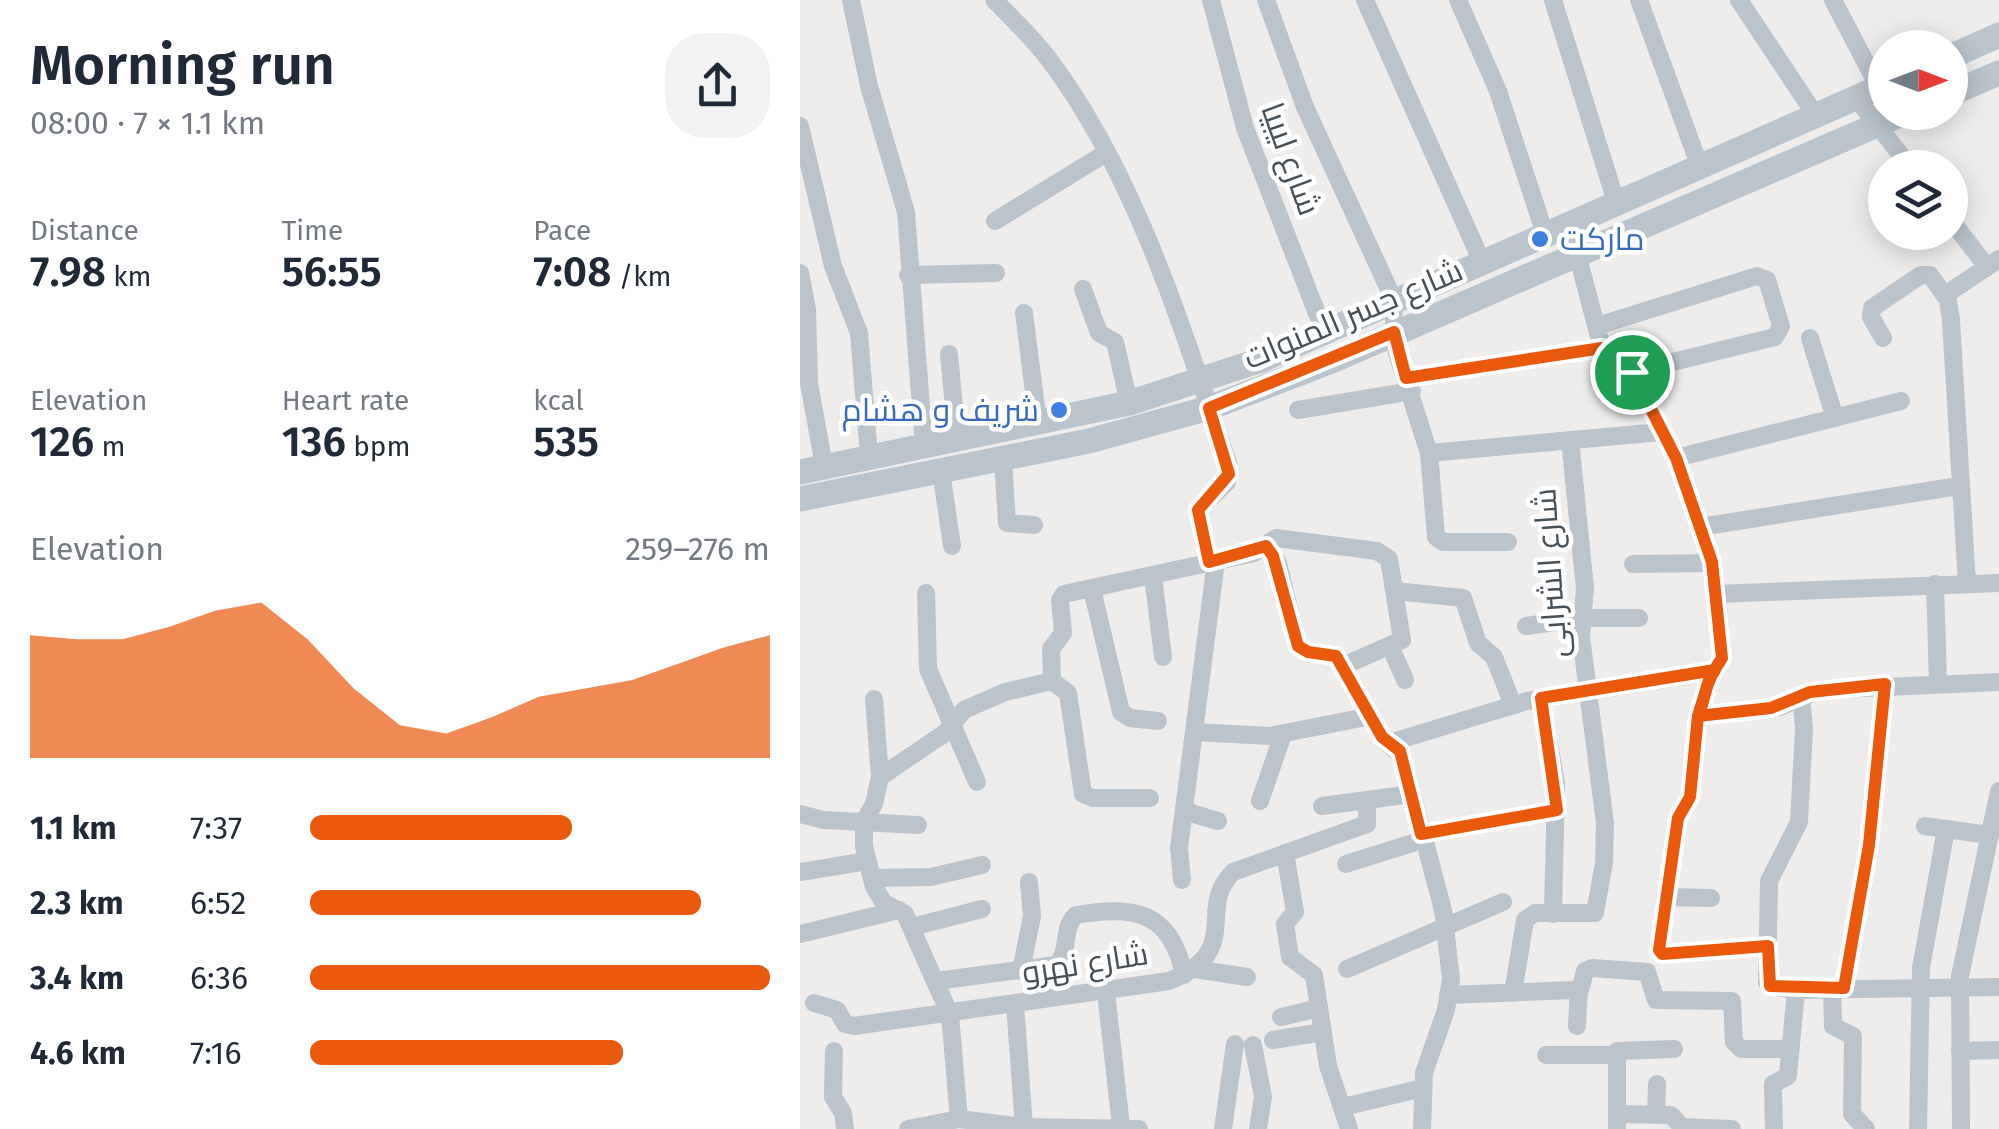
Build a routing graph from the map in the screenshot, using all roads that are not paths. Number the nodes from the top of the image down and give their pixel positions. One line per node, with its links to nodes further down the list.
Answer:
1 (851, 0): 32 (street)
2 (994, 0): 20 (street)
3 (1211, 0): 39 (street, شارع ليبيا)
4 (1266, 0): 35 (street)
5 (1365, 0): 28 (street)
6 (1458, 0): 25 (street)
7 (1552, 0): 22 (street)
8 (1639, 0): 21 (street)
9 (1740, 0): 17 (street)
10 (1834, 0): 14 (street)
11 (1999, 35): 12 (street)
12 (1968, 49)
13 (1999, 72): 15 (street)
14 (1868, 78)
15 (1968, 86)
16 (1868, 92): 17 (street, شارع جسر المنوات)
17 (1816, 116): 21 (street, شارع جسر المنوات)
18 (800, 126): 58 (street)
19 (1868, 129): 27 (street, شارع جسر المنوات)
20 (1106, 153): 23 (street); 45 (street)
21 (1700, 166): 22 (street, شارع جسر المنوات)
22 (1616, 202): 24 (street, شارع جسر المنوات)
23 (995, 222)
24 (1569, 223): 25 (street, شارع جسر المنوات); 27 (street)
25 (1545, 234): 28 (street, شارع جسر المنوات)
26 (1968, 237): 29 (street)
27 (1578, 254): 37 (street); 38 (street, شارع جسر المنوات)
28 (1482, 262): 35 (street, شارع جسر المنوات)
29 (1993, 263): 34 (street)
30 (996, 273): 32 (street)
31 (800, 274): 61 (street)
32 (908, 276): 56 (street)
33 (1083, 289): 48 (street)
34 (1946, 295): 41 (street); 63 (street)
35 (1393, 302): 38 (street); 39 (street, شارع جسر المنوات)
36 (1024, 314): 52 (street)
37 (1597, 326): 42 (street); 44 (street)
38 (1394, 332): 46 (street); 49 (street, شارع جسر المنوات)
39 (1325, 334): 45 (street, شارع جسر المنوات)
40 (1810, 338): 51 (street)
41 (1882, 338)
42 (1602, 348): 44 (street); 46 (street)
43 (949, 354): 54 (street)
44 (1632, 372): 53 (street)
45 (1200, 382): 48 (street, شارع جسر المنوات); 49 (street)
46 (1409, 384): 50 (street); 57 (street)
47 (1901, 401): 51 (street)
48 (1129, 403): 52 (street, شارع جسر المنوات)
49 (1209, 408): 60 (street, شارع جسر المنوات); 70 (street)
50 (1298, 410)
51 (1834, 418): 59 (street)
52 (1038, 424): 54 (street, شارع جسر المنوات)
53 (1660, 432): 55 (street); 59 (street)
54 (957, 440): 56 (street, شارع جسر المنوات)
55 (1570, 440): 57 (street); 81 (street, شارع الشرابى)
56 (924, 446): 58 (street, شارع جسر المنوات)
57 (1429, 453): 67 (street)
58 (870, 456): 61 (street, شارع جسر المنوات)
59 (1676, 458): 66 (street)
60 (1002, 460): 62 (street, شارع جسر المنوات); 65 (street)
61 (812, 469)
62 (941, 471): 64 (street, شارع جسر المنوات); 68 (street)
63 (1959, 486): 66 (street); 76 (street)
64 (800, 499)
65 (1034, 525)
66 (1700, 527): 71 (street)
67 (1508, 542)
68 (952, 546)
69 (1266, 546): 70 (street); 78 (street); 86 (street)
70 (1212, 562): 73 (street); 102 (street)
71 (1712, 562): 72 (street); 80 (street)
72 (1633, 564)
73 (1153, 576): 77 (street); 85 (street)
74 (1999, 583): 76 (street)
75 (1935, 584): 76 (street); 80 (street); 91 (street)
76 (1967, 584)
77 (1092, 588): 89 (street); 100 (street)
78 (1394, 591): 84 (street); 97 (street)
79 (926, 593): 101 (street)
80 (1717, 594): 87 (street)
81 (1583, 618): 82 (street); 83 (street); 93 (street, شارع الشرابى)
82 (1638, 618)
83 (1526, 626)
84 (1390, 646): 86 (street); 88 (street)
85 (1164, 657)
86 (1343, 666): 98 (street)
87 (1715, 670): 93 (street); 99 (street)
88 (1404, 680)
89 (1052, 681): 101 (street); 109 (street)
90 (1999, 682): 91 (street)
91 (1938, 683): 92 (street)
92 (1885, 684): 94 (street); 148 (street)
93 (1590, 688): 95 (street); 136 (street, شارع الشرابى)
94 (1801, 695): 99 (street); 140 (street)
95 (1541, 698): 97 (street); 113 (street)
96 (874, 699): 105 (street)
97 (1513, 705): 104 (street)
98 (1370, 716): 103 (street); 104 (street)
99 (1698, 716): 131 (street)
100 (1158, 721)
101 (951, 724): 105 (street); 106 (street)
102 (1194, 732): 103 (street); 114 (street)
103 (1283, 734): 110 (street)
104 (1389, 743): 108 (street)
105 (880, 777): 116 (street)
106 (977, 782)
107 (1999, 791): 121 (street)
108 (1412, 794): 111 (street); 122 (street)
109 (1150, 798)
110 (1260, 801)
111 (1367, 802): 112 (street); 123 (street, شارع نهرو)
112 (1322, 806)
113 (1557, 810): 122 (street); 136 (street)
114 (1184, 811): 117 (street); 129 (street)
115 (800, 814): 116 (street)
116 (864, 820): 118 (street); 127 (street)
117 (1218, 821)
118 (918, 825)
119 (1925, 826): 120 (street)
120 (1946, 829): 121 (street); 149 (street)
121 (1990, 835): 124 (street)
122 (1422, 837): 125 (street); 137 (street)
123 (1284, 853): 143 (street, شارع نهرو); 157 (street)
124 (1992, 859): 150 (street)
125 (1346, 864)
126 (982, 865): 127 (street)
127 (870, 870): 128 (street); 135 (street)
128 (800, 872)
129 (1182, 880)
130 (1029, 882): 142 (street)
131 (1664, 897): 132 (street); 140 (street)
132 (1711, 898)
133 (1503, 902): 137 (street)
134 (982, 909): 138 (street)
135 (899, 910): 138 (street); 139 (street)
136 (1554, 914): 153 (street, شارع الشرابى)
137 (1446, 924): 141 (street); 154 (street)
138 (912, 927): 145 (street)
139 (800, 934)
140 (1768, 946): 151 (street)
141 (1347, 969)
142 (1021, 971): 143 (street); 145 (street)
143 (1189, 972): 144 (street); 152 (street, شارع نهرو)
144 (1247, 976)
145 (936, 981): 158 (street)
146 (1581, 986): 153 (street); 160 (street); 164 (street)
147 (1999, 986): 150 (street)
148 (1838, 988): 149 (street); 151 (street); 187 (street)
149 (1920, 988): 150 (street); 188 (street)
150 (1959, 988): 167 (street)
151 (1796, 990): 164 (street)
152 (1106, 992): 156 (street, شارع نهرو); 178 (street)
153 (1513, 993): 154 (street)
154 (1448, 995): 171 (street)
155 (814, 1003): 158 (street, شارع نهرو)
156 (1016, 1004): 158 (street, شارع نهرو); 176 (street)
157 (1319, 1008): 159 (street); 161 (street)
158 (950, 1015): 174 (street)
159 (1281, 1017)
160 (1577, 1026)
161 (1323, 1032): 162 (street); 172 (street)
162 (1273, 1040)
163 (1674, 1049): 169 (street)
164 (1790, 1049): 186 (street)
165 (1999, 1050): 167 (street)
166 (834, 1051): 179 (street)
167 (1960, 1052): 189 (street)
168 (1546, 1054): 169 (street)
169 (1616, 1055): 175 (street)
170 (1657, 1084): 173 (street)
171 (1423, 1088): 172 (street); 184 (street)
172 (1343, 1107): 183 (street)
173 (1656, 1114): 175 (street); 185 (street)
174 (959, 1119): 177 (street); 180 (street)
175 (1617, 1122)
176 (1024, 1126): 177 (street); 178 (street)
177 (1003, 1127)
178 (1130, 1128)
179 (846, 1129)
180 (908, 1129)
181 (1222, 1129): 182 (street)
182 (1258, 1129)
183 (1349, 1129)
184 (1422, 1129)
185 (1732, 1129)
186 (1774, 1129)
187 (1866, 1129)
188 (1918, 1129)
189 (1961, 1129)

